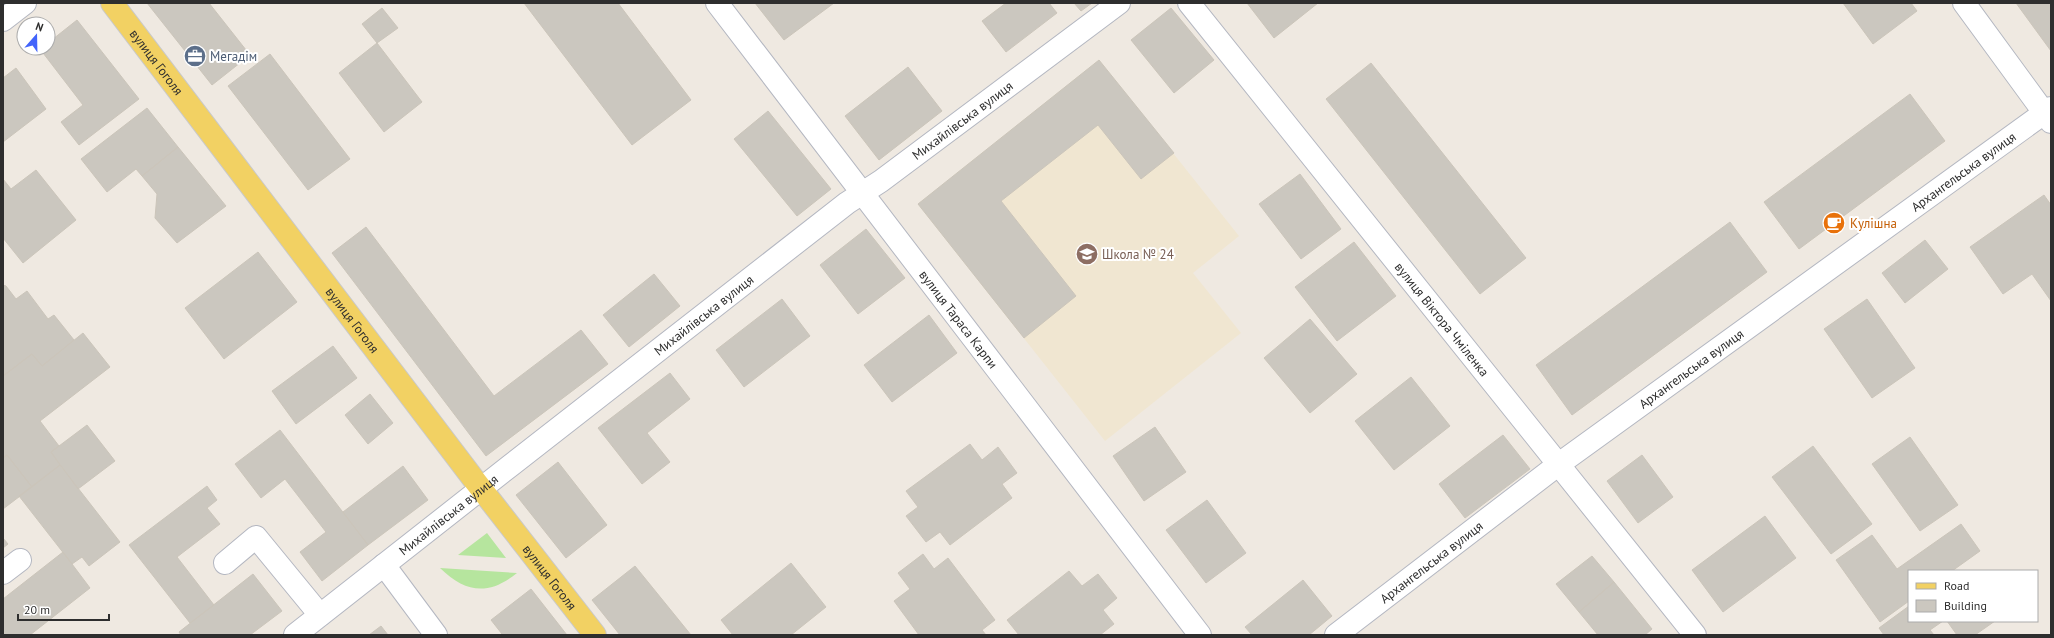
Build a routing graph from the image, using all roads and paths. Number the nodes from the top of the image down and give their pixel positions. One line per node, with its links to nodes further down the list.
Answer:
1 (25, 3): 7 (street)
2 (112, 3): 11 (main road, вулиця Гоголя)
3 (717, 3): 9 (street, вулиця Тараса Карпи)
4 (1119, 3): 9 (street, Михайлівська вулиця)
5 (1189, 3): 10 (street, вулиця Віктора Чміленка)
6 (1964, 3): 8 (street)
7 (3, 20)
8 (2049, 114): 10 (street, Архангельська вулиця)
9 (862, 193): 11 (street, Михайлівська вулиця); 20 (street, вулиця Тараса Карпи)
10 (1559, 464): 21 (street, Архангельська вулиця); 22 (street, вулиця Віктора Чміленка)
11 (481, 488): 14 (street, Михайлівська вулиця); 19 (main road, вулиця Гоголя)
12 (20, 560): 15 (street)
13 (225, 563): 16 (street)
14 (384, 565): 16 (street, Михайлівська вулиця); 18 (street)
15 (3, 573)
16 (320, 615): 17 (street, Михайлівська вулиця)
17 (295, 635)
18 (436, 635)
19 (595, 635)
20 (1200, 635)
21 (1336, 635)
22 (1695, 635)

